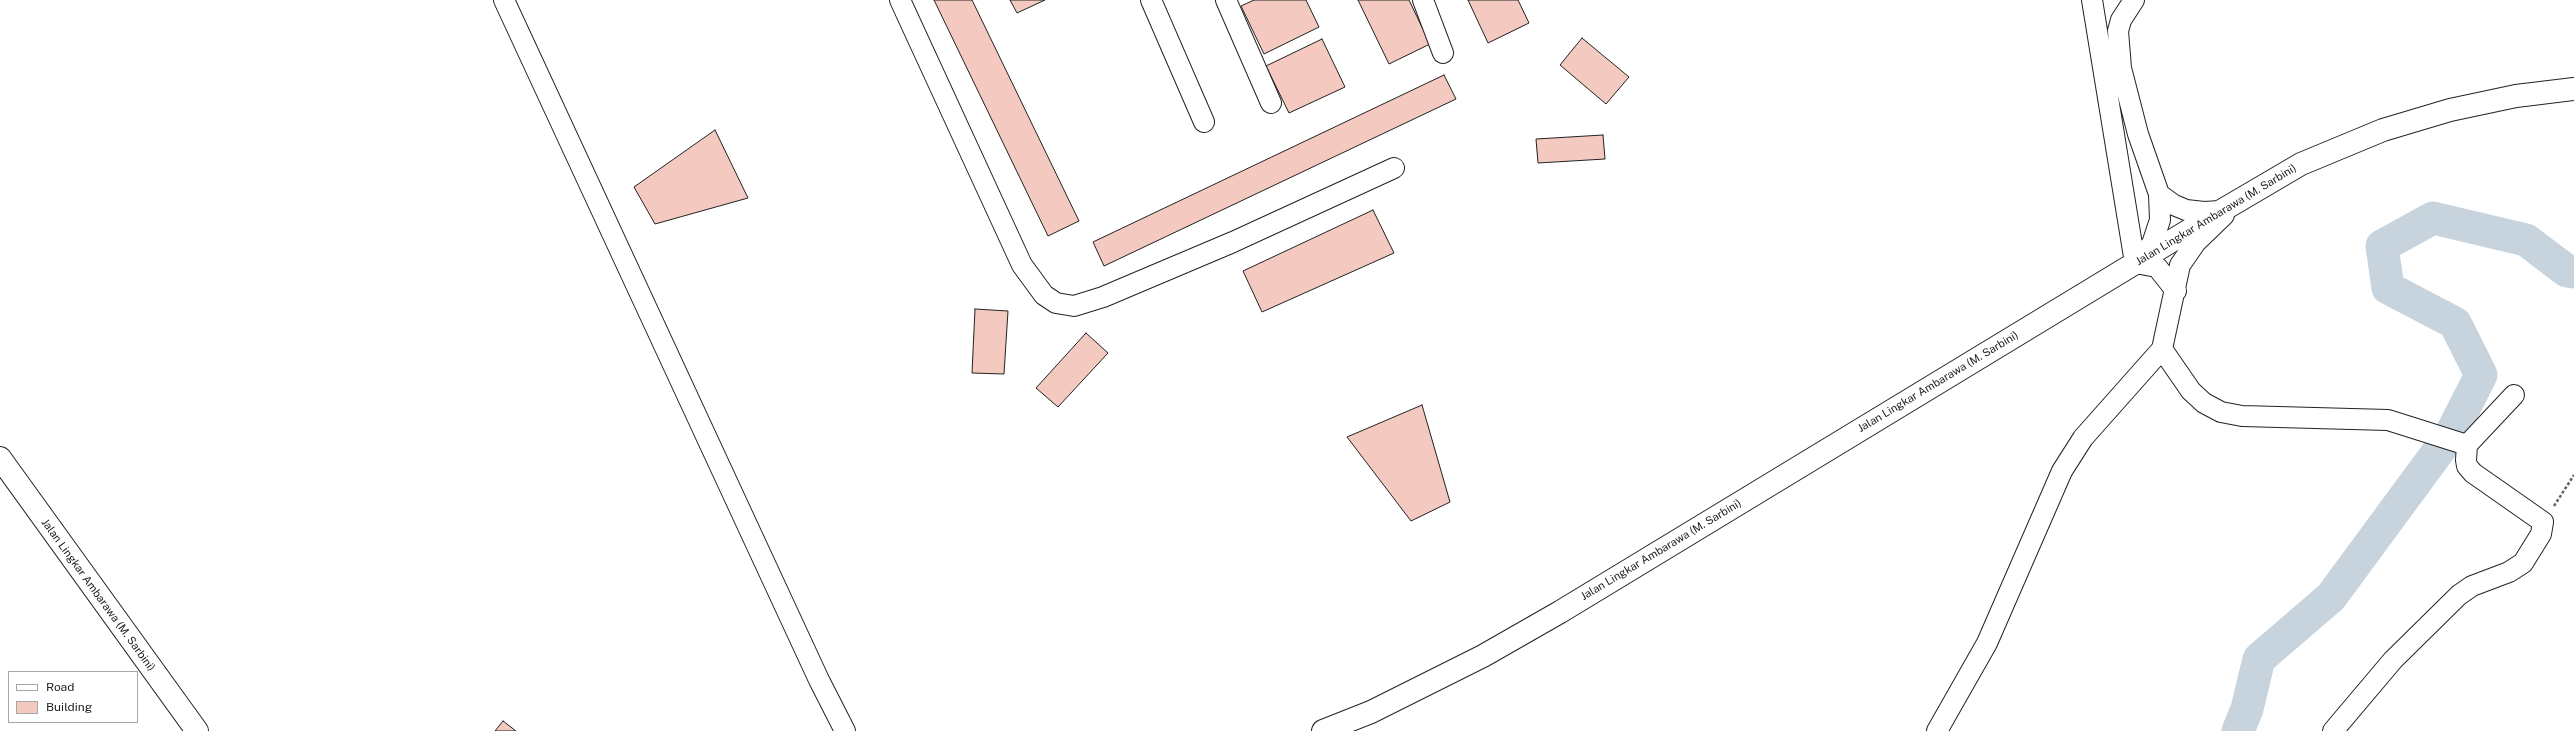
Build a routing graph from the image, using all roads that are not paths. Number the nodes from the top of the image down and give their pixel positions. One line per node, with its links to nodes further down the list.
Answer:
1 (504, 0): 23 (street)
2 (900, 0): 12 (street)
3 (1151, 0): 11 (street)
4 (1226, 0): 10 (street)
5 (1423, 0): 8 (street)
6 (2092, 0): 16 (street)
7 (2134, 0): 13 (street)
8 (1443, 53)
9 (2574, 89): 14 (highway, Jalan Lingkar Ambarawa (M. Sarbini))
10 (1271, 103)
11 (1204, 122)
12 (1394, 168)
13 (2159, 194): 15 (street); 16 (street)
14 (2243, 198): 15 (highway, Jalan Lingkar Ambarawa (M. Sarbini)); 17 (street)
15 (2221, 211): 16 (highway, Jalan Lingkar Ambarawa (M. Sarbini))
16 (2135, 263): 17 (street); 24 (highway, Jalan Lingkar Ambarawa (M. Sarbini))
17 (2176, 291): 18 (street)
18 (2162, 349): 20 (street); 25 (street)
19 (2514, 394): 20 (street)
20 (2462, 443): 26 (street)
21 (0, 458): 22 (highway, Jalan Lingkar Ambarawa (M. Sarbini))
22 (197, 731)
23 (845, 731)
24 (1323, 731)
25 (1937, 731)
26 (2333, 731)

